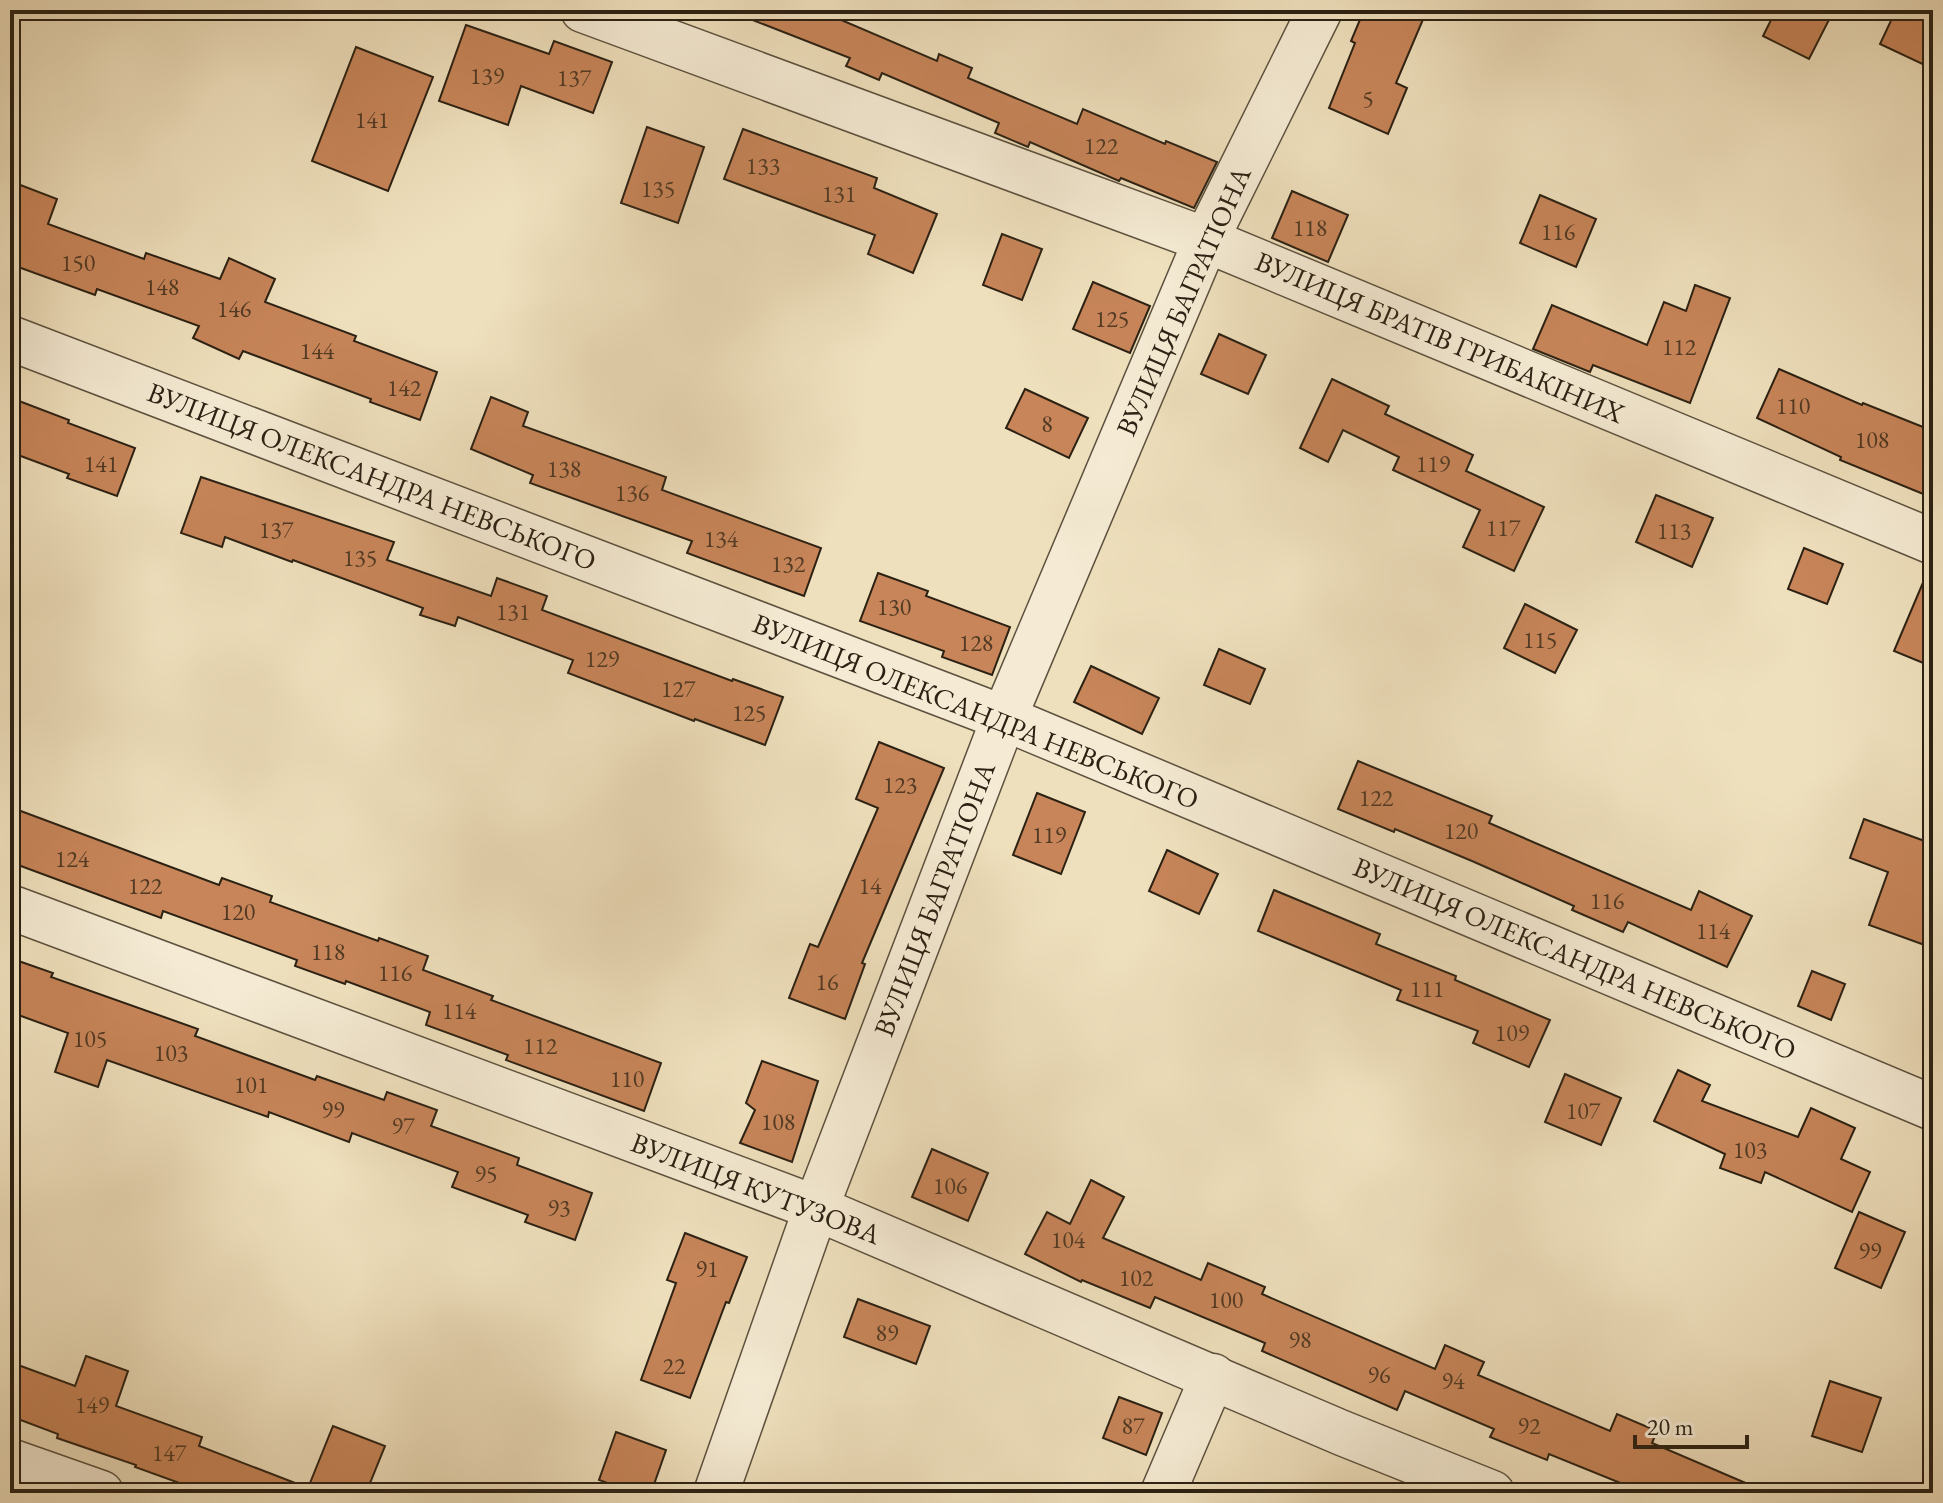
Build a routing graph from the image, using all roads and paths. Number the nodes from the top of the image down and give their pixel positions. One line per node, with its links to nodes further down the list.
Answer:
1 (583, 10): 3 (street, ВУЛИЦЯ БРАТІВ ГРИБАКІНИХ)
2 (1320, 10): 3 (street, ВУЛИЦЯ БАГРАТІОНА)
3 (1206, 240): 5 (street, ВУЛИЦЯ БРАТІВ ГРИБАКІНИХ); 6 (street, ВУЛИЦЯ БАГРАТІОНА)
4 (10, 338): 6 (street, ВУЛИЦЯ ОЛЕКСАНДРА НЕВСЬКОГО)
5 (1933, 542)
6 (1004, 718): 8 (street, ВУЛИЦЯ ОЛЕКСАНДРА НЕВСЬКОГО); 9 (street, ВУЛИЦЯ БАГРАТІОНА)
7 (10, 907): 9 (street, ВУЛИЦЯ КУТУЗОВА)
8 (1933, 1108)
9 (816, 1208): 10 (street, ВУЛИЦЯ КУТУЗОВА); 13 (street, ВУЛИЦЯ БАГРАТІОНА)
10 (1213, 1376): 14 (street); 15 (street, ВУЛИЦЯ КУТУЗОВА)
11 (10, 1461): 12 (street)
12 (101, 1493)
13 (716, 1493)
14 (1163, 1493)
15 (1492, 1493)

